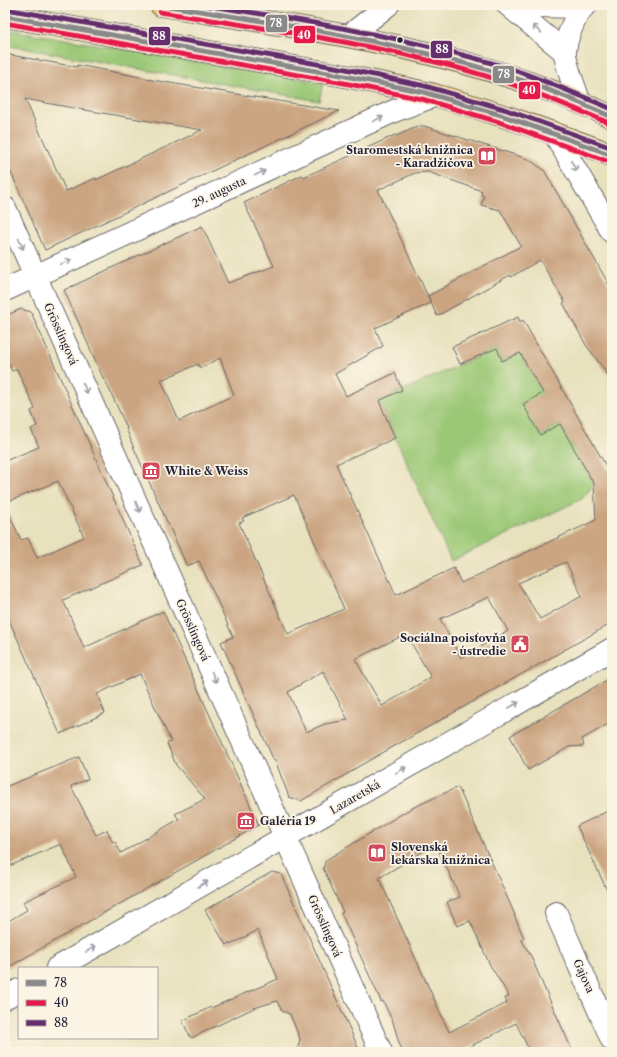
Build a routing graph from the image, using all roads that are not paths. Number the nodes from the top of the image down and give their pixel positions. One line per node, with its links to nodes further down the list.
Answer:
1 (161, 5): 7 (main road)
2 (388, 5): 7 (street)
3 (508, 5): 8 (street, one-way to 3)
4 (522, 5): 5 (street)
5 (585, 6): 8 (street)
6 (5, 16): 9 (main road)
7 (349, 36): 10 (main road)
8 (565, 52): 10 (street)
9 (434, 96): 12 (main road); 16 (street, 29. augusta, one-way to 9)
10 (579, 101): 11 (main road)
11 (612, 117)
12 (554, 133): 13 (main road); 15 (street, one-way to 15)
13 (612, 155)
14 (5, 208): 16 (street, Grösslingová, one-way to 16)
15 (612, 232)
16 (35, 277): 17 (street, 29. augusta); 19 (street, Grösslingová, one-way to 19)
17 (5, 290)
18 (612, 649): 19 (street, Lazaretská, one-way to 18)
19 (285, 837): 21 (street, Lazaretská, one-way to 19); 25 (street, Grösslingová)
20 (556, 913): 24 (street, Gajova)
21 (59, 967)
22 (18, 991): 23 (street)
23 (5, 998)
24 (612, 1040)
25 (382, 1052)

